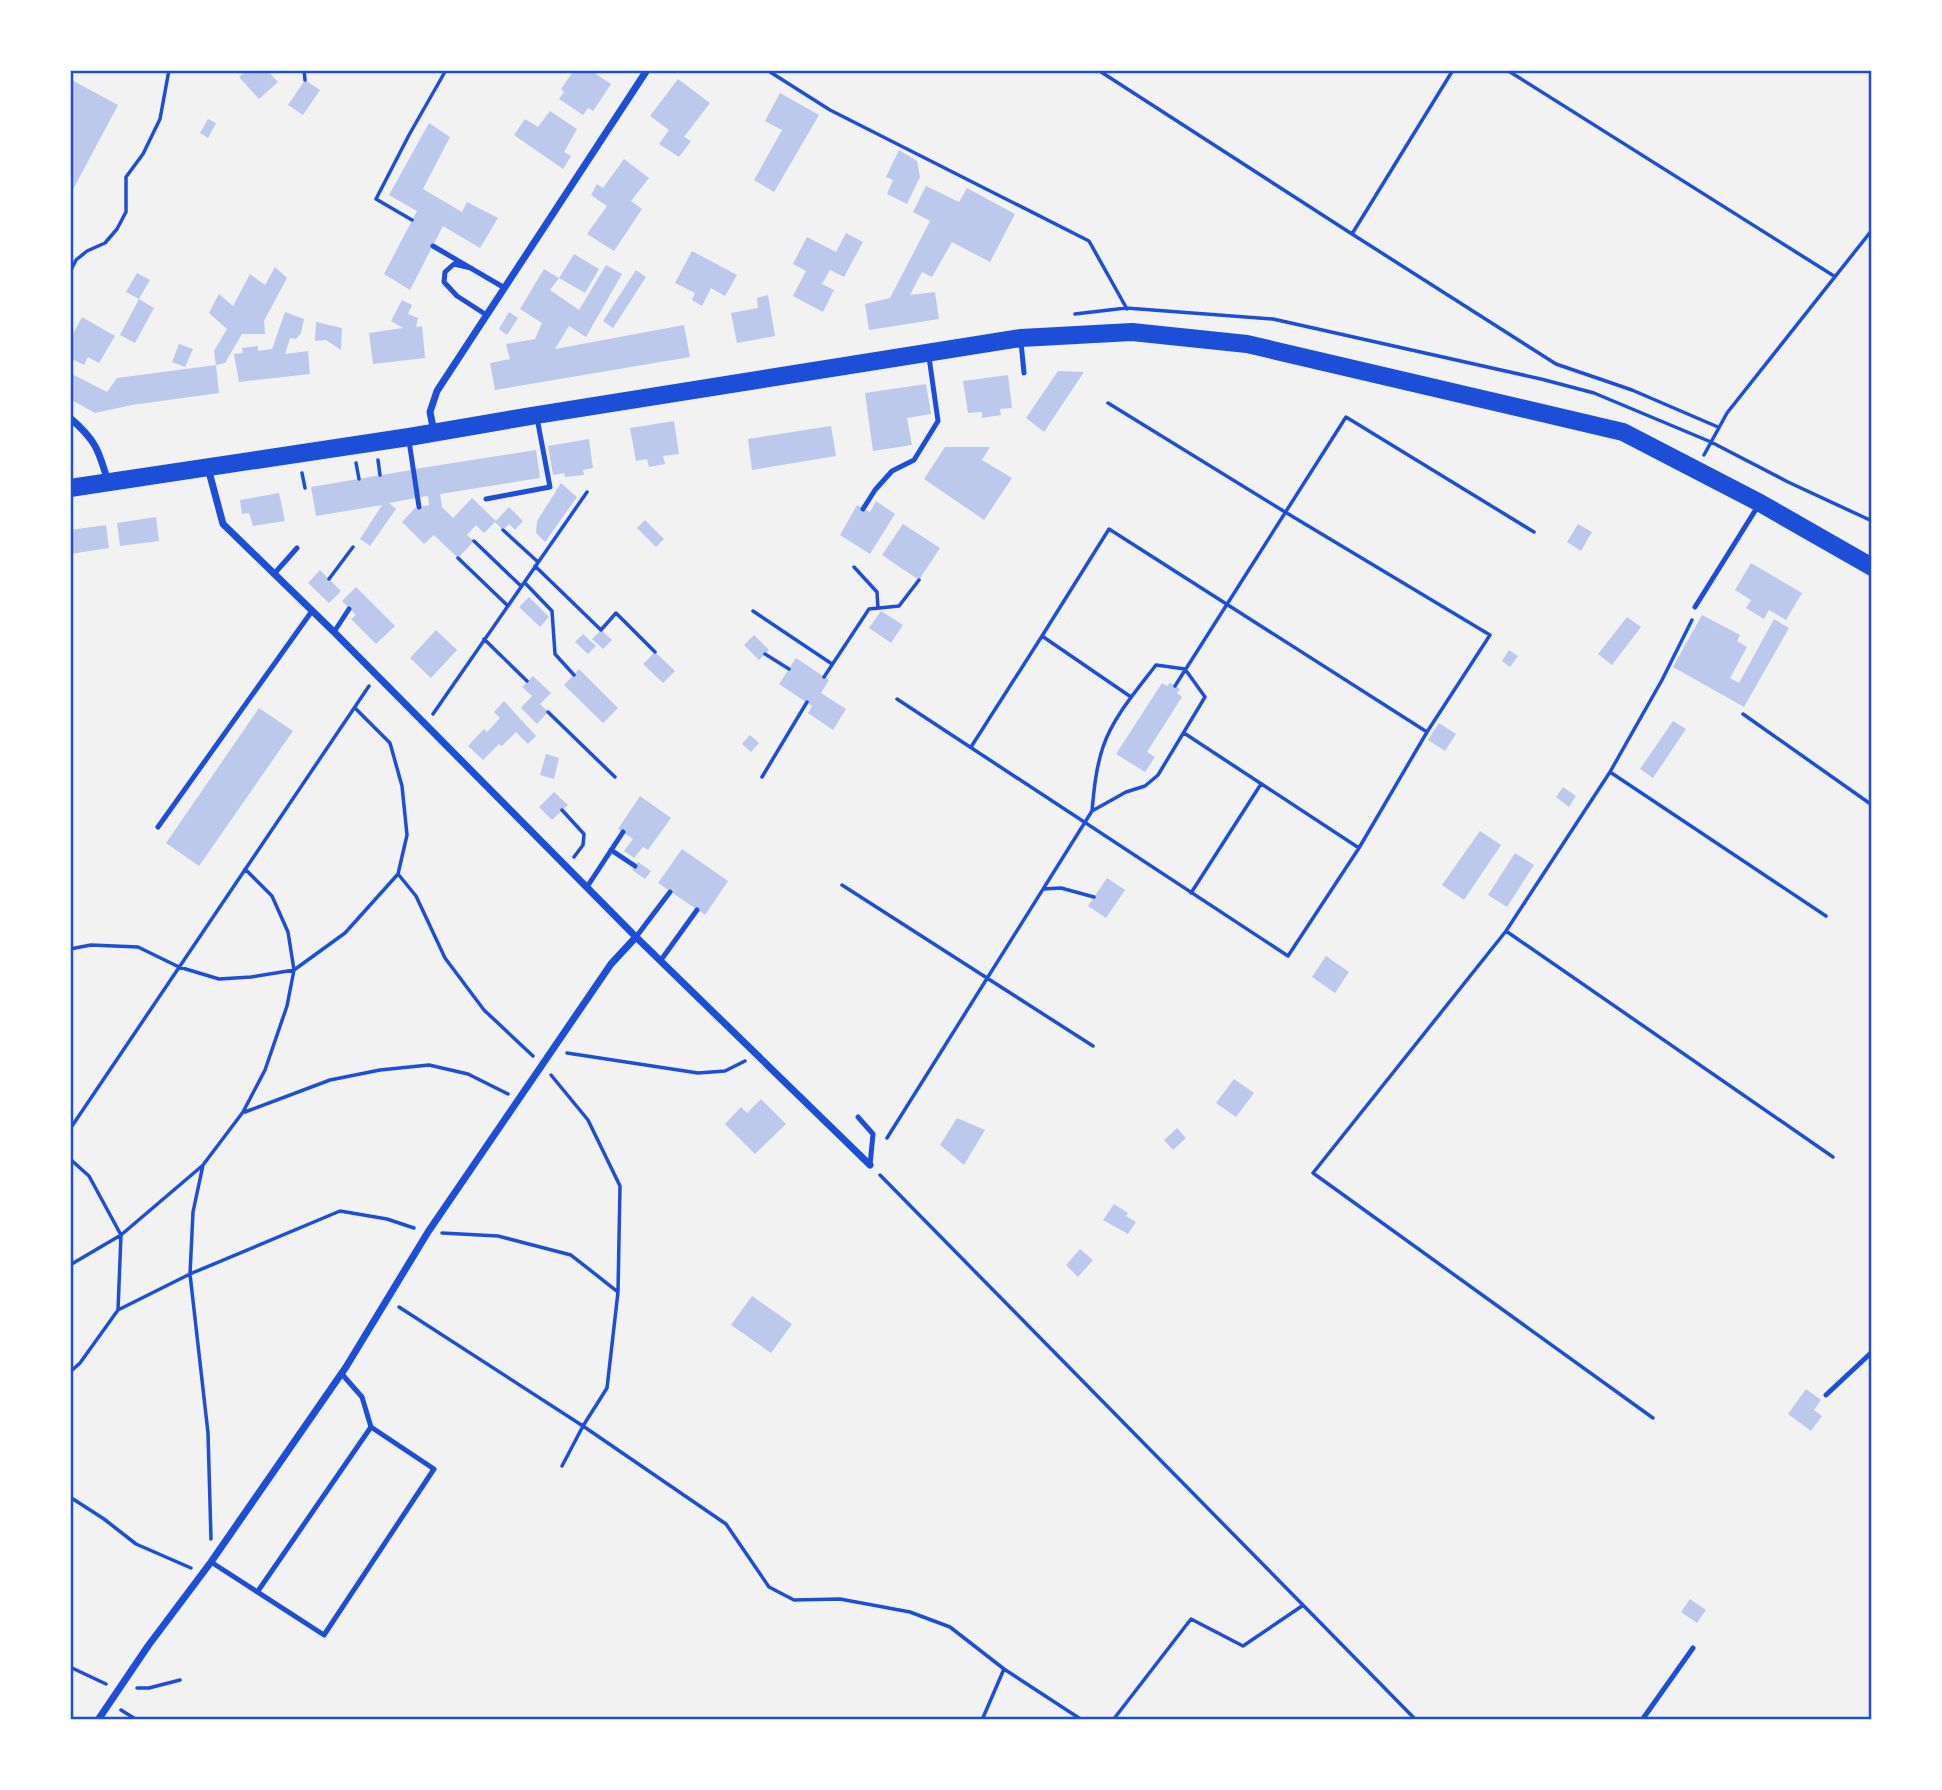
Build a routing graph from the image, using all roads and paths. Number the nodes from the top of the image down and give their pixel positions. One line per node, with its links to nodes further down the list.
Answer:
1 (169, 70): 15 (path)
2 (304, 70): 9 (path)
3 (446, 70): 10 (path)
4 (647, 70): 17 (street)
5 (767, 70): 18 (path)
6 (1098, 70): 12 (path)
7 (1453, 70): 12 (path)
8 (1507, 70): 16 (path)
9 (305, 80)
10 (412, 219)
11 (1872, 230): 16 (path)
12 (1352, 234): 28 (path)
13 (433, 246): 14 (lane)
14 (471, 268): 17 (lane); 19 (lane)
15 (70, 272)
16 (1834, 276): 28 (path)
17 (503, 287): 19 (street)
18 (1126, 308): 20 (path); 21 (path); 31 (path)
19 (485, 314): 29 (street)
20 (1065, 315)
21 (1132, 332): 22 (main road); 33 (main road)
22 (1021, 338): 23 (main road); 24 (lane)
23 (928, 354): 26 (main road); 40 (lane)
24 (1024, 373)
25 (1108, 403): 41 (path)
26 (537, 415): 29 (main road); 37 (lane)
27 (70, 418): 34 (street)
28 (1718, 427): 31 (path)
29 (434, 433): 30 (main road)
30 (409, 438): 32 (main road); 39 (lane)
31 (1711, 442): 33 (path); 42 (path)
32 (208, 467): 34 (main road); 52 (street)
33 (1697, 470): 38 (main road)
34 (108, 483): 35 (main road)
35 (70, 488)
36 (587, 492): 49 (path)
37 (486, 499)
38 (1760, 503): 51 (main road); 58 (lane)
39 (419, 507)
40 (863, 509)
41 (1285, 512): 44 (path); 56 (path); 85 (path)
42 (1872, 521)
43 (503, 530): 49 (path)
44 (1534, 532)
45 (474, 541): 55 (path)
46 (353, 547): 53 (path)
47 (297, 548): 52 (lane)
48 (458, 558): 57 (path)
49 (537, 564): 55 (path); 67 (path)
50 (854, 567): 59 (path)
51 (1872, 567)
52 (274, 575): 61 (street)
53 (329, 579)
54 (919, 580): 59 (path)
55 (523, 584): 57 (path); 72 (path)
56 (1227, 605): 65 (path); 71 (path); 85 (path)
57 (508, 606): 66 (path)
58 (1695, 607)
59 (878, 608): 69 (path)
60 (349, 609): 64 (lane)
61 (312, 611): 64 (street); 95 (lane)
62 (753, 611): 69 (path)
63 (1692, 620): 87 (path)
64 (334, 632): 73 (street)
65 (1042, 636): 77 (path); 86 (path)
66 (484, 639): 75 (path); 83 (path)
67 (655, 652)
68 (765, 654): 70 (path)
69 (832, 664): 74 (path)
70 (789, 669)
71 (1185, 670): 76 (path); 77 (path); 84 (path)
72 (574, 674)
73 (376, 675): 80 (path); 83 (street)
74 (824, 677)
75 (527, 681)
76 (1175, 686)
77 (1131, 697): 93 (path)
78 (897, 699): 86 (path)
79 (807, 702): 88 (path)
80 (356, 709): 101 (path); 102 (path)
81 (548, 712): 89 (path)
82 (1743, 714): 91 (path)
83 (426, 724): 99 (street)
84 (1184, 733): 90 (path); 93 (path)
85 (1427, 733): 97 (path)
86 (971, 747): 94 (path)
87 (1610, 772): 110 (path); 111 (path)
88 (762, 777)
89 (615, 778)
90 (1261, 784): 97 (path); 107 (path)
91 (1872, 805)
92 (562, 810): 99 (path)
93 (1092, 811): 94 (path)
94 (1085, 822): 105 (path); 107 (path)
95 (158, 827)
96 (622, 832): 98 (lane)
97 (1359, 848): 107 (path)
98 (611, 850): 100 (lane); 104 (lane)
99 (566, 866): 104 (street)
100 (635, 866)
101 (245, 869): 115 (path); 116 (path)
102 (398, 874): 116 (path); 121 (path)
103 (842, 885): 117 (path)
104 (587, 887): 112 (street)
105 (1043, 889): 108 (path); 117 (path)
106 (670, 892): 112 (lane)
107 (1191, 893)
108 (1094, 897)
109 (697, 911): 114 (lane)
110 (1826, 916)
111 (1506, 931): 126 (path); 141 (path)
112 (636, 936): 114 (street); 119 (street)
113 (70, 949): 115 (path)
114 (661, 960): 120 (street)
115 (179, 967): 116 (path); 125 (path)
116 (294, 970): 123 (path)
117 (986, 978): 118 (path); 129 (path)
118 (1093, 1046)
119 (551, 1051): 120 (path); 121 (street)
120 (758, 1055): 129 (street)
121 (543, 1065): 122 (street); 134 (path)
122 (519, 1099): 123 (path); 130 (street)
123 (243, 1112): 128 (path)
124 (858, 1117): 129 (lane)
125 (70, 1129)
126 (1833, 1157)
127 (70, 1159): 131 (path)
128 (203, 1165): 131 (path); 133 (path)
129 (870, 1165): 149 (path)
130 (428, 1232): 133 (path); 134 (path); 135 (street)
131 (121, 1235): 132 (path); 136 (path)
132 (70, 1265)
133 (190, 1274): 136 (path); 146 (path)
134 (618, 1292): 142 (path)
135 (389, 1300): 139 (street); 142 (path)
136 (118, 1310): 138 (path)
137 (1872, 1352): 140 (lane)
138 (70, 1372)
139 (341, 1373): 143 (lane); 146 (street)
140 (1826, 1395)
141 (1653, 1419)
142 (583, 1426): 144 (path); 152 (path)
143 (371, 1427): 148 (lane); 148 (lane)
144 (562, 1466)
145 (70, 1497): 147 (path)
146 (211, 1562): 147 (street); 148 (lane)
147 (203, 1573): 154 (street)
148 (258, 1591)
149 (1303, 1606): 158 (path); 159 (path)
150 (1693, 1648): 160 (lane)
151 (70, 1667): 154 (path)
152 (1004, 1669): 156 (path); 157 (path)
153 (180, 1680): 154 (path)
154 (118, 1690): 155 (street)
155 (98, 1720)
156 (982, 1720)
157 (1082, 1720)
158 (1113, 1720)
159 (1416, 1720)
160 (1642, 1720)

